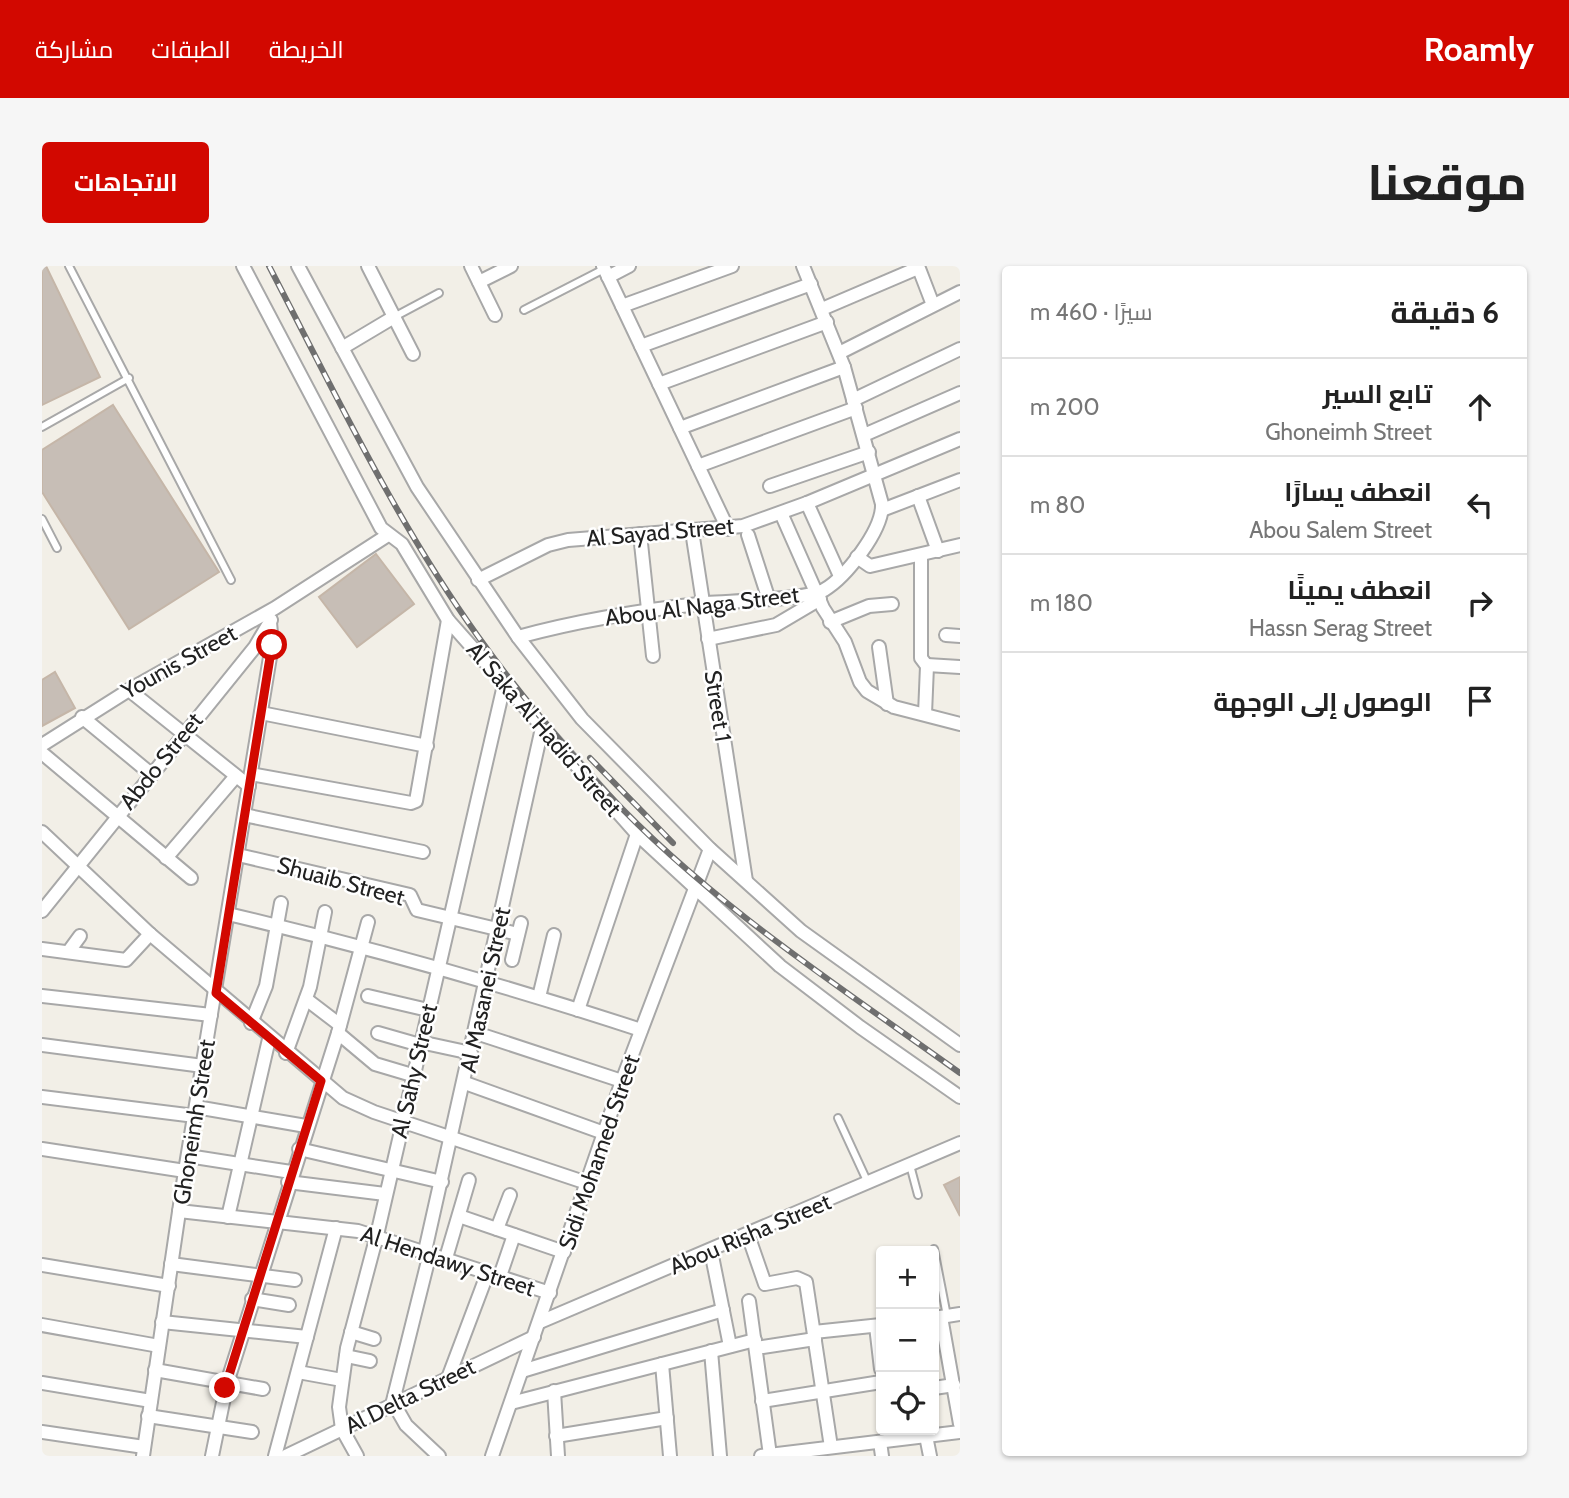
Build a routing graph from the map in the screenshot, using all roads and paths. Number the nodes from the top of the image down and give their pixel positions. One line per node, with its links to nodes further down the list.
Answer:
1 (69, 266): 28 (lane)
2 (243, 266): 49 (street, Al Saka Al Hadid Street)
3 (298, 266): 23 (street, Al Saka Al Hadid Street)
4 (368, 266): 21 (street)
5 (471, 266): 12 (street)
6 (511, 266): 12 (street)
7 (629, 266): 11 (street)
8 (732, 266): 17 (street)
9 (803, 266): 13 (street)
10 (918, 267): 16 (street); 20 (street)
11 (605, 271): 17 (street); 18 (lane)
12 (479, 282): 19 (street)
13 (811, 284): 20 (street); 22 (street)
14 (960, 292): 16 (street)
15 (439, 293): 21 (lane)
16 (933, 305): 25 (street)
17 (622, 306): 22 (street)
18 (524, 310)
19 (495, 315)
20 (824, 316): 25 (street); 29 (street)
21 (394, 317): 23 (street); 26 (street)
22 (641, 346): 29 (street)
23 (342, 348): 58 (street, Al Saka Al Hadid Street)
24 (960, 349): 31 (street)
25 (839, 353): 27 (street)
26 (413, 354)
27 (844, 367): 31 (street); 33 (street)
28 (129, 378): 32 (lane); 57 (lane)
29 (659, 384): 33 (street)
30 (960, 393): 34 (street)
31 (855, 404): 34 (street); 37 (street)
32 (42, 427)
33 (680, 428): 37 (street)
34 (864, 435): 36 (street)
35 (960, 439): 38 (street, Al Sayad Street)
36 (869, 453): 38 (street); 40 (street)
37 (698, 466): 46 (street)
38 (875, 475): 42 (street, Al Sayad Street); 43 (street)
39 (960, 480): 41 (street)
40 (770, 486)
41 (918, 496): 43 (street); 53 (street)
42 (807, 503): 44 (street, Al Sayad Street); 56 (street)
43 (882, 510): 55 (street, Abou Al Naga Street)
44 (781, 513): 46 (street, Al Sayad Street); 59 (street)
45 (42, 519): 52 (lane)
46 (728, 529): 47 (street, Al Sayad Street)
47 (692, 531): 48 (street, Al Sayad Street); 61 (street, Street 1)
48 (640, 534): 58 (street, Al Sayad Street); 64 (street)
49 (388, 535): 63 (street, Younis Street); 65 (street, Al Saka Al Hadid Street)
50 (748, 535): 60 (street)
51 (960, 545): 53 (street)
52 (57, 548)
53 (938, 551): 54 (street)
54 (921, 555): 55 (street); 74 (street)
55 (857, 557): 56 (street, Abou Al Naga Street)
56 (840, 576): 59 (street, Abou Al Naga Street)
57 (231, 580)
58 (478, 580): 70 (street, Al Saka Al Hadid Street)
59 (819, 595): 60 (street, Abou Al Naga Street); 67 (street); 71 (street)
60 (768, 597): 61 (street, Abou Al Naga Street)
61 (703, 604): 64 (street, Abou Al Naga Street); 71 (street, Street 1)
62 (892, 604): 67 (street)
63 (275, 608): 66 (street, Abdo Street); 77 (street, Younis Street)
64 (648, 611): 70 (street, Abou Al Naga Street); 73 (street)
65 (448, 620): 76 (street, Al Saka Al Hadid Street); 86 (street)
66 (270, 622): 79 (street, Ghoneimh Street); 84 (street, Abdo Street)
67 (830, 622): 78 (street)
68 (946, 635): 69 (street)
69 (960, 636)
70 (518, 637): 95 (street, Al Saka Al Hadid Street)
71 (708, 639): 101 (street, Street 1)
72 (879, 647): 78 (street)
73 (653, 656)
74 (926, 664): 75 (street); 80 (street)
75 (960, 667)
76 (504, 685): 83 (street, Al Saka Al Hadid Street); 107 (street, Al Sahy Street)
77 (129, 690): 81 (street, Younis Street); 84 (street)
78 (887, 704): 80 (street)
79 (261, 713): 86 (street); 90 (street, Ghoneimh Street)
80 (925, 714): 82 (street)
81 (82, 717): 85 (street, Younis Street); 88 (street)
82 (960, 724)
83 (542, 728): 94 (street, Al Saka Al Hadid Street); 110 (street, Al Masanei Street)
84 (184, 734): 88 (street, Abdo Street); 89 (street)
85 (42, 745)
86 (427, 746): 90 (street)
87 (42, 753): 92 (street)
88 (151, 774): 92 (street, Abdo Street)
89 (236, 776): 90 (street); 98 (street)
90 (250, 780): 91 (street, Ghoneimh Street)
91 (244, 815): 96 (street); 97 (street, Ghoneimh Street)
92 (116, 816): 98 (street); 99 (street, Abdo Street)
93 (42, 831): 99 (street)
94 (637, 834): 102 (street, Al Saka Al Hadid Street); 127 (street)
95 (710, 849): 101 (street, Al Saka Al Hadid Street); 102 (street, Sidi Mohamed Street)
96 (424, 852)
97 (237, 855): 106 (street, Ghoneimh Street); 107 (street, Shuaib Street)
98 (166, 858): 100 (street)
99 (77, 865): 104 (street, Abdo Street); 111 (street)
100 (191, 878)
101 (746, 881): 137 (street, Al Saka Al Hadid Street)
102 (694, 887): 131 (street, Sidi Mohamed Street); 146 (street, Al Saka Al Hadid Street)
103 (281, 903): 109 (street)
104 (42, 911)
105 (326, 912): 114 (street)
106 (228, 914): 109 (street); 121 (street, Ghoneimh Street)
107 (450, 918): 110 (street, Shuaib Street); 119 (street, Al Sahy Street)
108 (368, 922): 115 (street)
109 (277, 926): 114 (street); 129 (street)
110 (498, 929): 118 (street, Shuaib Street); 120 (street, Al Masanei Street)
111 (150, 934): 117 (street); 121 (street)
112 (554, 935): 124 (street)
113 (80, 936): 117 (street)
114 (321, 936): 115 (street); 125 (street)
115 (362, 945): 119 (street); 130 (street)
116 (42, 948): 117 (street)
117 (69, 951)
118 (512, 960)
119 (438, 966): 120 (street); 126 (street, Al Sahy Street)
120 (487, 980): 124 (street); 133 (street, Al Masanei Street)
121 (216, 993): 128 (street, Ghoneimh Street); 129 (street)
122 (42, 996): 128 (street)
123 (368, 996): 126 (street)
124 (539, 997): 127 (street)
125 (306, 999): 130 (street); 138 (street)
126 (428, 1010): 135 (street, Al Sahy Street)
127 (578, 1010): 131 (street)
128 (211, 1016): 140 (street, Ghoneimh Street)
129 (251, 1023): 134 (street)
130 (339, 1029): 141 (street); 142 (street)
131 (641, 1030): 143 (street, Sidi Mohamed Street)
132 (378, 1033): 135 (street)
133 (475, 1033): 139 (street, Al Masanei Street); 143 (street)
134 (269, 1039): 138 (street); 148 (street)
135 (420, 1044): 139 (street); 141 (street, Al Sahy Street)
136 (42, 1045): 140 (street)
137 (960, 1045)
138 (286, 1053): 142 (street)
139 (471, 1053): 144 (street, Al Masanei Street)
140 (203, 1066): 147 (street, Ghoneimh Street)
141 (412, 1076): 150 (street, Al Sahy Street)
142 (321, 1081): 150 (street); 151 (street)
143 (622, 1081): 152 (street, Sidi Mohamed Street)
144 (465, 1083): 152 (street); 153 (street, Al Masanei Street)
145 (42, 1097): 147 (street)
146 (960, 1097)
147 (196, 1111): 148 (street); 157 (street, Ghoneimh Street)
148 (252, 1116): 151 (street); 158 (street)
149 (838, 1118): 166 (lane)
150 (402, 1122): 153 (street); 160 (street, Al Sahy Street)
151 (306, 1126): 156 (street)
152 (604, 1133): 165 (street, Sidi Mohamed Street)
153 (452, 1138): 164 (street, Al Masanei Street); 165 (street)
154 (960, 1143): 159 (street, Abou Risha Street)
155 (42, 1149): 161 (street)
156 (299, 1149): 160 (street); 162 (street)
157 (188, 1156): 158 (street); 161 (street, Ghoneimh Street)
158 (240, 1164): 162 (street); 172 (street)
159 (910, 1165): 166 (street, Abou Risha Street); 169 (lane)
160 (391, 1170): 164 (street); 167 (street, Al Sahy Street)
161 (185, 1171): 170 (street, Ghoneimh Street)
162 (290, 1177): 167 (street); 173 (street)
163 (469, 1180): 171 (street)
164 (442, 1182): 180 (street, Al Masanei Street)
165 (587, 1183): 181 (street, Sidi Mohamed Street)
166 (868, 1183): 178 (street, Abou Risha Street)
167 (385, 1194): 176 (street, Al Sahy Street)
168 (510, 1195): 175 (street)
169 (918, 1195)
170 (180, 1211): 172 (street, Al Hendawy Street); 183 (street, Ghoneimh Street)
171 (459, 1216): 175 (street); 182 (street)
172 (228, 1217): 173 (street, Al Hendawy Street)
173 (277, 1222): 174 (street, Al Hendawy Street); 186 (street)
174 (336, 1228): 176 (street, Al Hendawy Street); 203 (street)
175 (497, 1229): 177 (street)
176 (377, 1235): 180 (street, Al Hendawy Street); 201 (street, Al Sahy Street)
177 (514, 1235): 181 (street); 185 (street)
178 (748, 1235): 179 (street, Abou Risha Street); 202 (street)
179 (711, 1251): 194 (street); 197 (street, Abou Risha Street)
180 (428, 1252): 182 (street, Al Hendawy Street); 229 (street, Al Masanei Street)
181 (564, 1252): 190 (street, Sidi Mohamed Street)
182 (446, 1258): 185 (street, Al Hendawy Street)
183 (171, 1264): 186 (street); 189 (street, Ghoneimh Street)
184 (42, 1265): 189 (street)
185 (494, 1274): 190 (street, Al Hendawy Street); 216 (street)
186 (259, 1276): 188 (street); 191 (street)
187 (939, 1279): 195 (lane)
188 (295, 1280)
189 (169, 1286): 196 (street, Ghoneimh Street)
190 (550, 1293): 197 (street, Sidi Mohamed Street)
191 (252, 1299): 193 (street); 200 (street)
192 (749, 1301): 206 (street)
193 (289, 1305)
194 (723, 1310): 208 (street); 214 (street)
195 (945, 1316): 221 (street)
196 (162, 1322): 200 (street); 207 (street, Ghoneimh Street)
197 (540, 1322): 204 (street, Sidi Mohamed Street)
198 (42, 1325): 207 (street)
199 (876, 1326): 202 (street)
200 (242, 1331): 203 (street); 219 (street)
201 (351, 1332): 205 (street); 210 (street, Al Sahy Street)
202 (814, 1335): 206 (street); 225 (street)
203 (307, 1337): 215 (street)
204 (534, 1337): 214 (street, Sidi Mohamed Street); 216 (street, Al Delta Street)
205 (374, 1339)
206 (755, 1344): 208 (street); 227 (street)
207 (159, 1346): 213 (street, Ghoneimh Street)
208 (730, 1346): 209 (street)
209 (711, 1351): 212 (street); 255 (street)
210 (346, 1356): 211 (street); 217 (street, Al Sahy Street)
211 (370, 1361)
212 (662, 1364): 224 (street); 231 (street)
213 (155, 1370): 219 (street); 226 (street, Ghoneimh Street)
214 (522, 1371): 228 (street, Sidi Mohamed Street)
215 (298, 1372): 217 (street); 248 (street)
216 (448, 1378): 229 (street, Al Delta Street)
217 (342, 1380): 234 (street, Al Sahy Street)
218 (42, 1383): 226 (street)
219 (227, 1383): 223 (street); 233 (street)
220 (876, 1383): 225 (street)
221 (954, 1385): 222 (street); 232 (street)
222 (939, 1387)
223 (263, 1389)
224 (554, 1391): 228 (street); 238 (street)
225 (823, 1391): 227 (street); 241 (street)
226 (150, 1401): 230 (street, Ghoneimh Street)
227 (762, 1401): 246 (street)
228 (510, 1403): 252 (street, Sidi Mohamed Street)
229 (393, 1405): 234 (street, Al Delta Street); 242 (street)
230 (148, 1416): 233 (street); 243 (street, Ghoneimh Street)
231 (667, 1418): 238 (street); 254 (street)
232 (960, 1424)
233 (216, 1427): 236 (street); 247 (street)
234 (342, 1429): 244 (street, Al Delta Street); 250 (street, Al Sahy Street)
235 (42, 1432): 243 (street)
236 (252, 1432)
237 (960, 1432): 239 (street)
238 (556, 1436): 253 (street)
239 (926, 1436): 240 (street); 257 (street)
240 (887, 1437): 241 (street); 256 (street)
241 (831, 1447): 245 (street)
242 (422, 1451): 251 (street)
243 (143, 1452)
244 (302, 1452): 249 (street, Al Delta Street)
245 (791, 1454): 246 (street)
246 (766, 1455)
247 (212, 1456)
248 (275, 1456)
249 (286, 1456)
250 (357, 1456)
251 (439, 1456)
252 (492, 1456)
253 (558, 1456)
254 (670, 1456)
255 (720, 1456)
256 (882, 1456)
257 (930, 1456)

